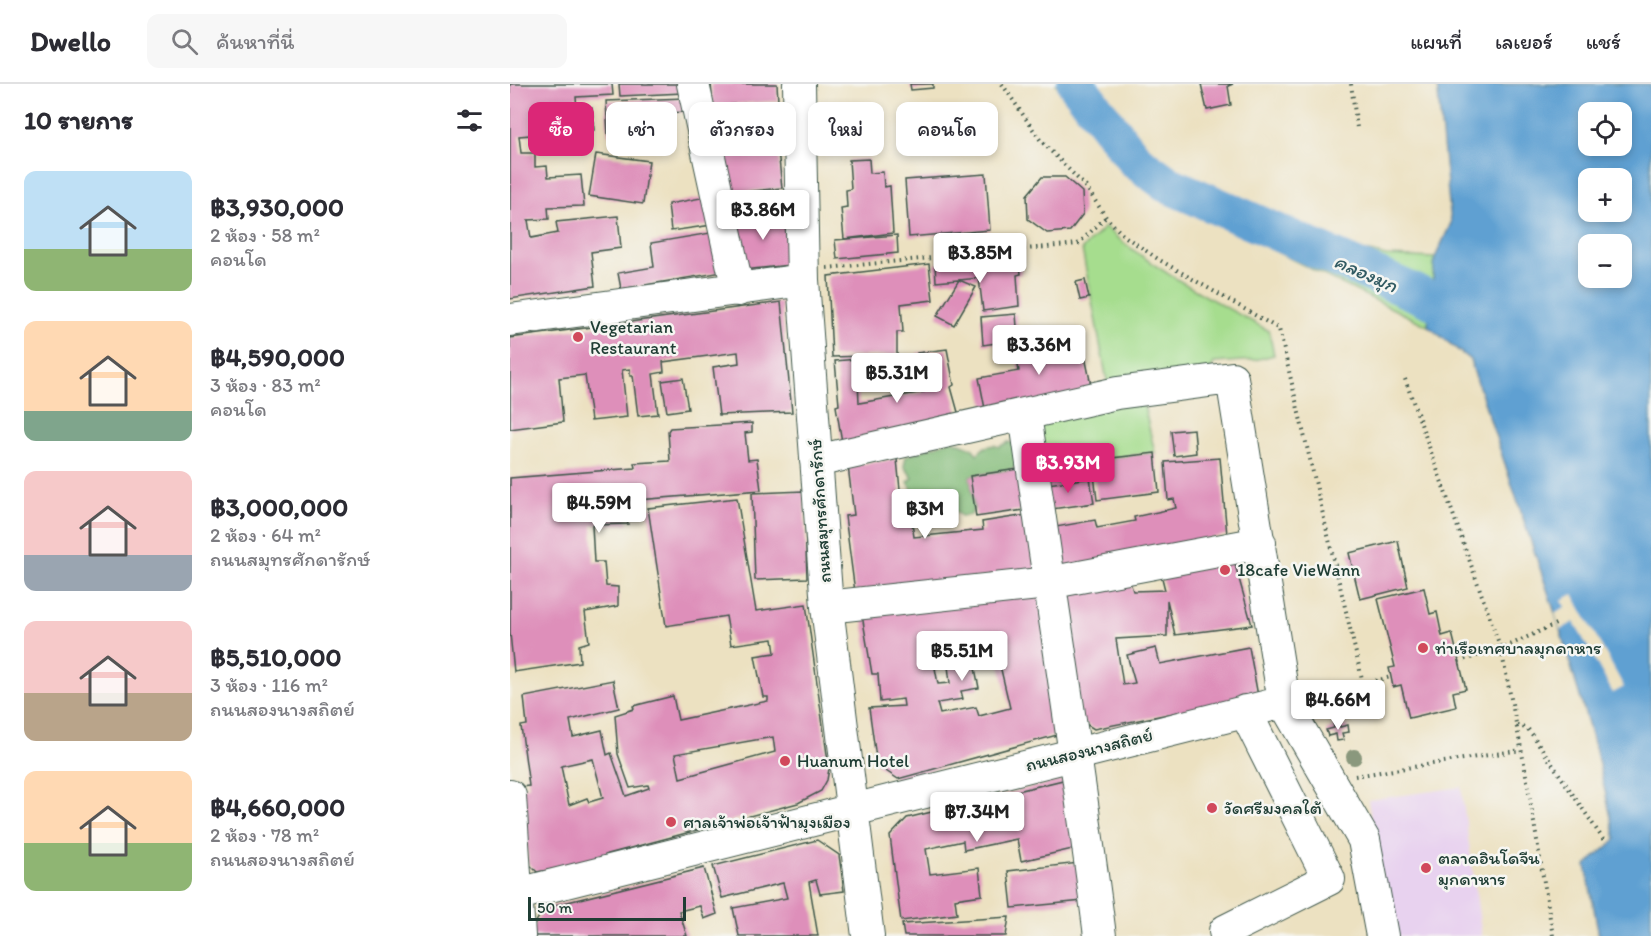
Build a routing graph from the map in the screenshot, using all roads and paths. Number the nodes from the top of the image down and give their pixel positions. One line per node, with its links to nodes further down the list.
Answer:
1 (693, 84): 7 (street)
2 (799, 84): 6 (street, ถนนสมุทรศักดารักษ์)
3 (1351, 84): 4 (path)
4 (1357, 128)
5 (1106, 217): 6 (path)
6 (802, 275): 7 (street); 11 (street, ถนนสมุทรศักดารักษ์)
7 (738, 290): 8 (street)
8 (510, 320)
9 (1405, 379): 16 (path)
10 (1025, 414): 11 (street); 12 (street); 13 (street)
11 (816, 461): 14 (street, ถนนสมุทรศักดารักษ์)
12 (1260, 543): 13 (street); 19 (street)
13 (1048, 583): 14 (street); 23 (street)
14 (827, 607): 26 (street, ถนนสมุทรศักดารักษ์)
15 (1558, 623): 16 (path)
16 (1502, 649): 17 (path); 21 (path)
17 (1459, 661)
18 (1390, 677): 19 (path)
19 (1284, 702): 20 (street, ถนนสองนางสถิตย์); 24 (street)
20 (1245, 711): 23 (street, ถนนสองนางสถิตย์); 32 (street)
21 (1517, 725): 22 (path); 27 (path)
22 (1521, 750): 24 (path); 34 (path)
23 (1077, 752): 26 (street, ถนนสองนางสถิตย์); 31 (street)
24 (1330, 780): 33 (street)
25 (510, 796): 28 (street)
26 (854, 810): 28 (street, ถนนสองนางสถิตย์); 30 (street, ถนนสมุทรศักดารักษ์)
27 (1605, 843)
28 (513, 895): 29 (street)
29 (519, 936)
30 (868, 936)
31 (1100, 936)
32 (1226, 936)
33 (1382, 936)
34 (1553, 936)

